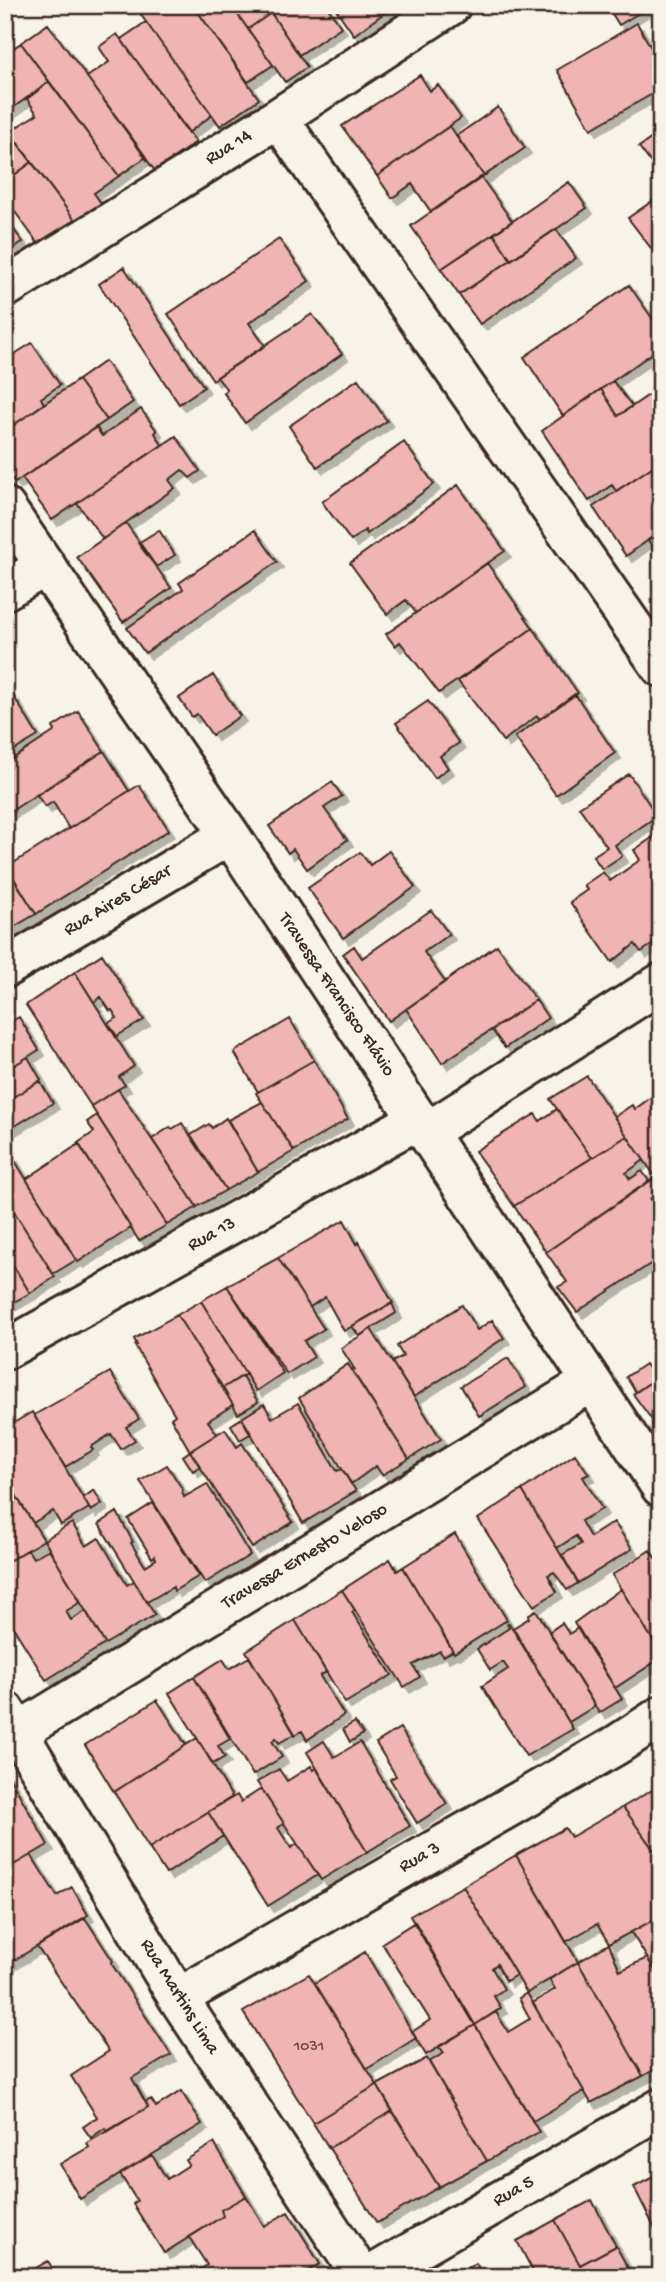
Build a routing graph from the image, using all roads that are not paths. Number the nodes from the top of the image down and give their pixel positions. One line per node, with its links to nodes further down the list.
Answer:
1 (451, 5): 2 (street, Rua 14)
2 (278, 118): 3 (street, Rua 14); 7 (street)
3 (5, 288)
4 (5, 507): 5 (street, Travessa Francisco Flávio)
5 (46, 566): 6 (street); 8 (street, Travessa Francisco Flávio)
6 (5, 590)
7 (661, 667)
8 (230, 835): 9 (street, Rua Aires César); 11 (street, Travessa Francisco Flávio)
9 (5, 968)
10 (661, 983): 11 (street, Rua 13)
11 (423, 1126): 12 (street, Rua 13); 13 (street, Travessa Francisco Flávio)
12 (5, 1350)
13 (591, 1382): 14 (street, Travessa Francisco Flávio); 16 (street, Travessa Ernesto Veloso)
14 (661, 1488)
15 (661, 1716): 17 (street, Rua 3)
16 (12, 1722): 17 (street, Rua Martins Lima)
17 (178, 1998): 19 (street, Rua Martins Lima)
18 (661, 2108): 20 (street, Rua 5)
19 (362, 2277)
20 (368, 2277)

